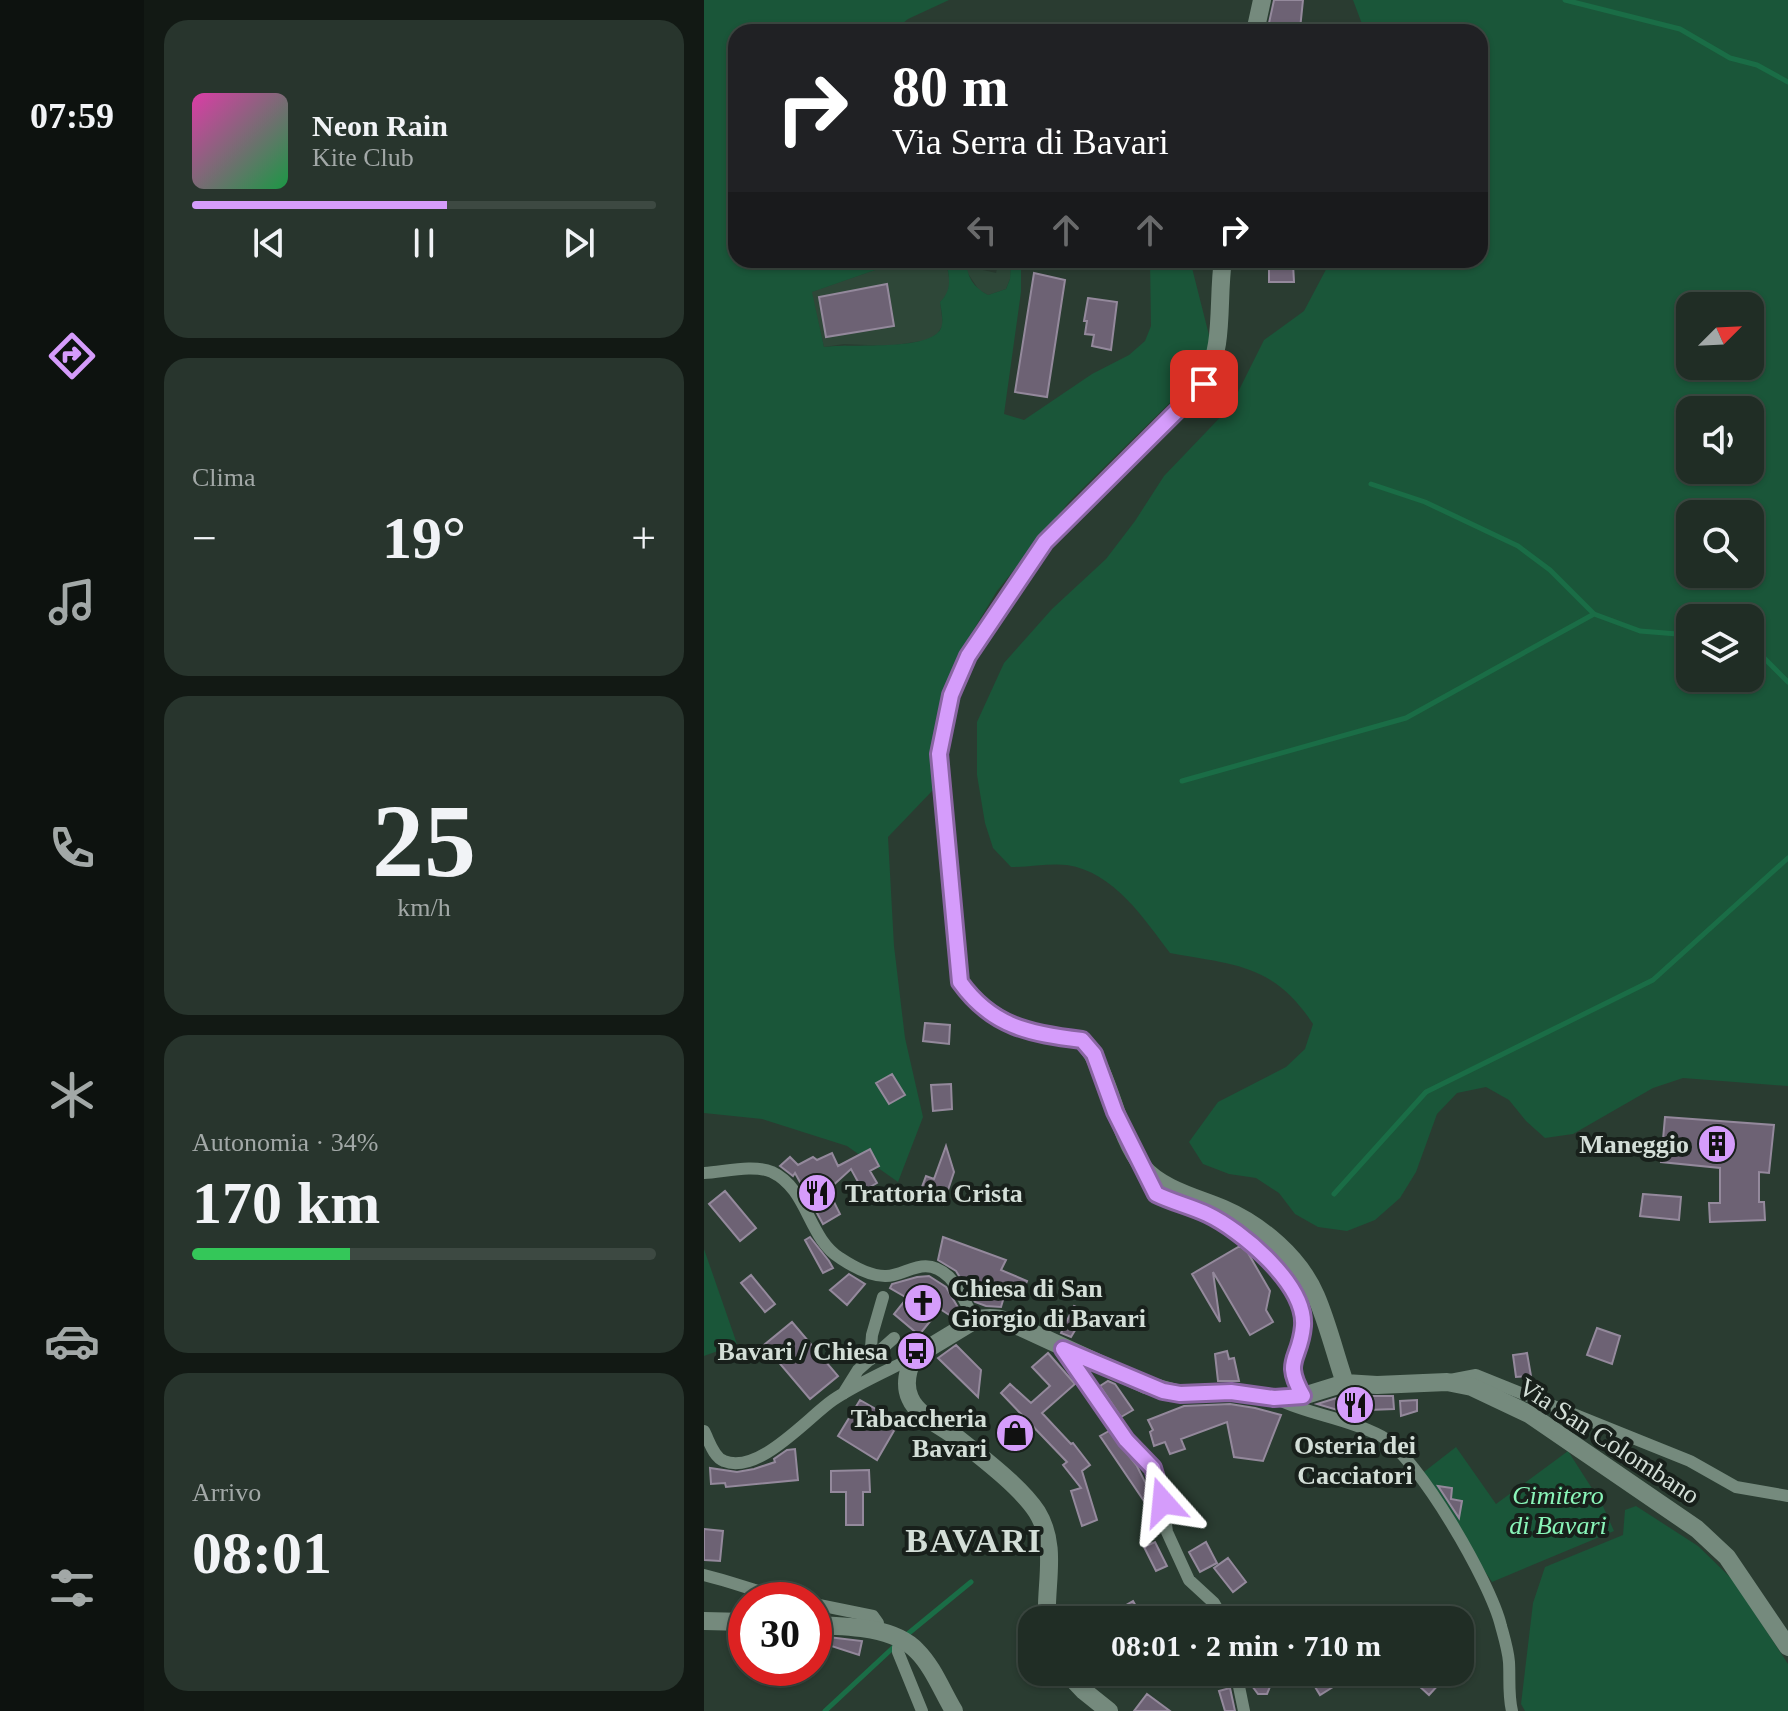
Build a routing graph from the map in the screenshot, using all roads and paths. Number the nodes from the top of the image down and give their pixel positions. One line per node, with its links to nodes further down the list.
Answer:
1 (1262, 0): 2 (street)
2 (1257, 24)
3 (1223, 268): 4 (street)
4 (1144, 1168): 13 (street); 15 (street)
5 (704, 1173): 7 (street)
6 (883, 1297): 11 (street)
7 (975, 1320): 9 (street, Via San Colombano); 10 (street)
8 (894, 1338): 11 (street)
9 (1063, 1349): 16 (street, Via San Colombano); 22 (street)
10 (914, 1357): 14 (street); 21 (street)
11 (870, 1360): 14 (street)
12 (1447, 1382): 13 (street, Via San Colombano); 18 (street); 29 (street, Via San Colombano)
13 (1345, 1383): 15 (street, Via San Colombano)
14 (843, 1395): 17 (street)
15 (1303, 1396): 16 (street, Via San Colombano)
16 (1274, 1398): 36 (street)
17 (704, 1431)
18 (1788, 1496)
19 (704, 1575): 20 (street)
20 (730, 1582)
21 (1047, 1606)
22 (1216, 1606)
23 (832, 1608): 27 (street)
24 (704, 1621): 25 (street)
25 (728, 1622)
26 (832, 1626): 27 (street)
27 (878, 1631): 28 (street)
28 (906, 1642): 32 (street); 33 (street)
29 (1788, 1647)
30 (1079, 1686): 34 (street)
31 (1239, 1686): 35 (street)
32 (922, 1711)
33 (954, 1711)
34 (1109, 1711)
35 (1244, 1711)
36 (1512, 1711)

